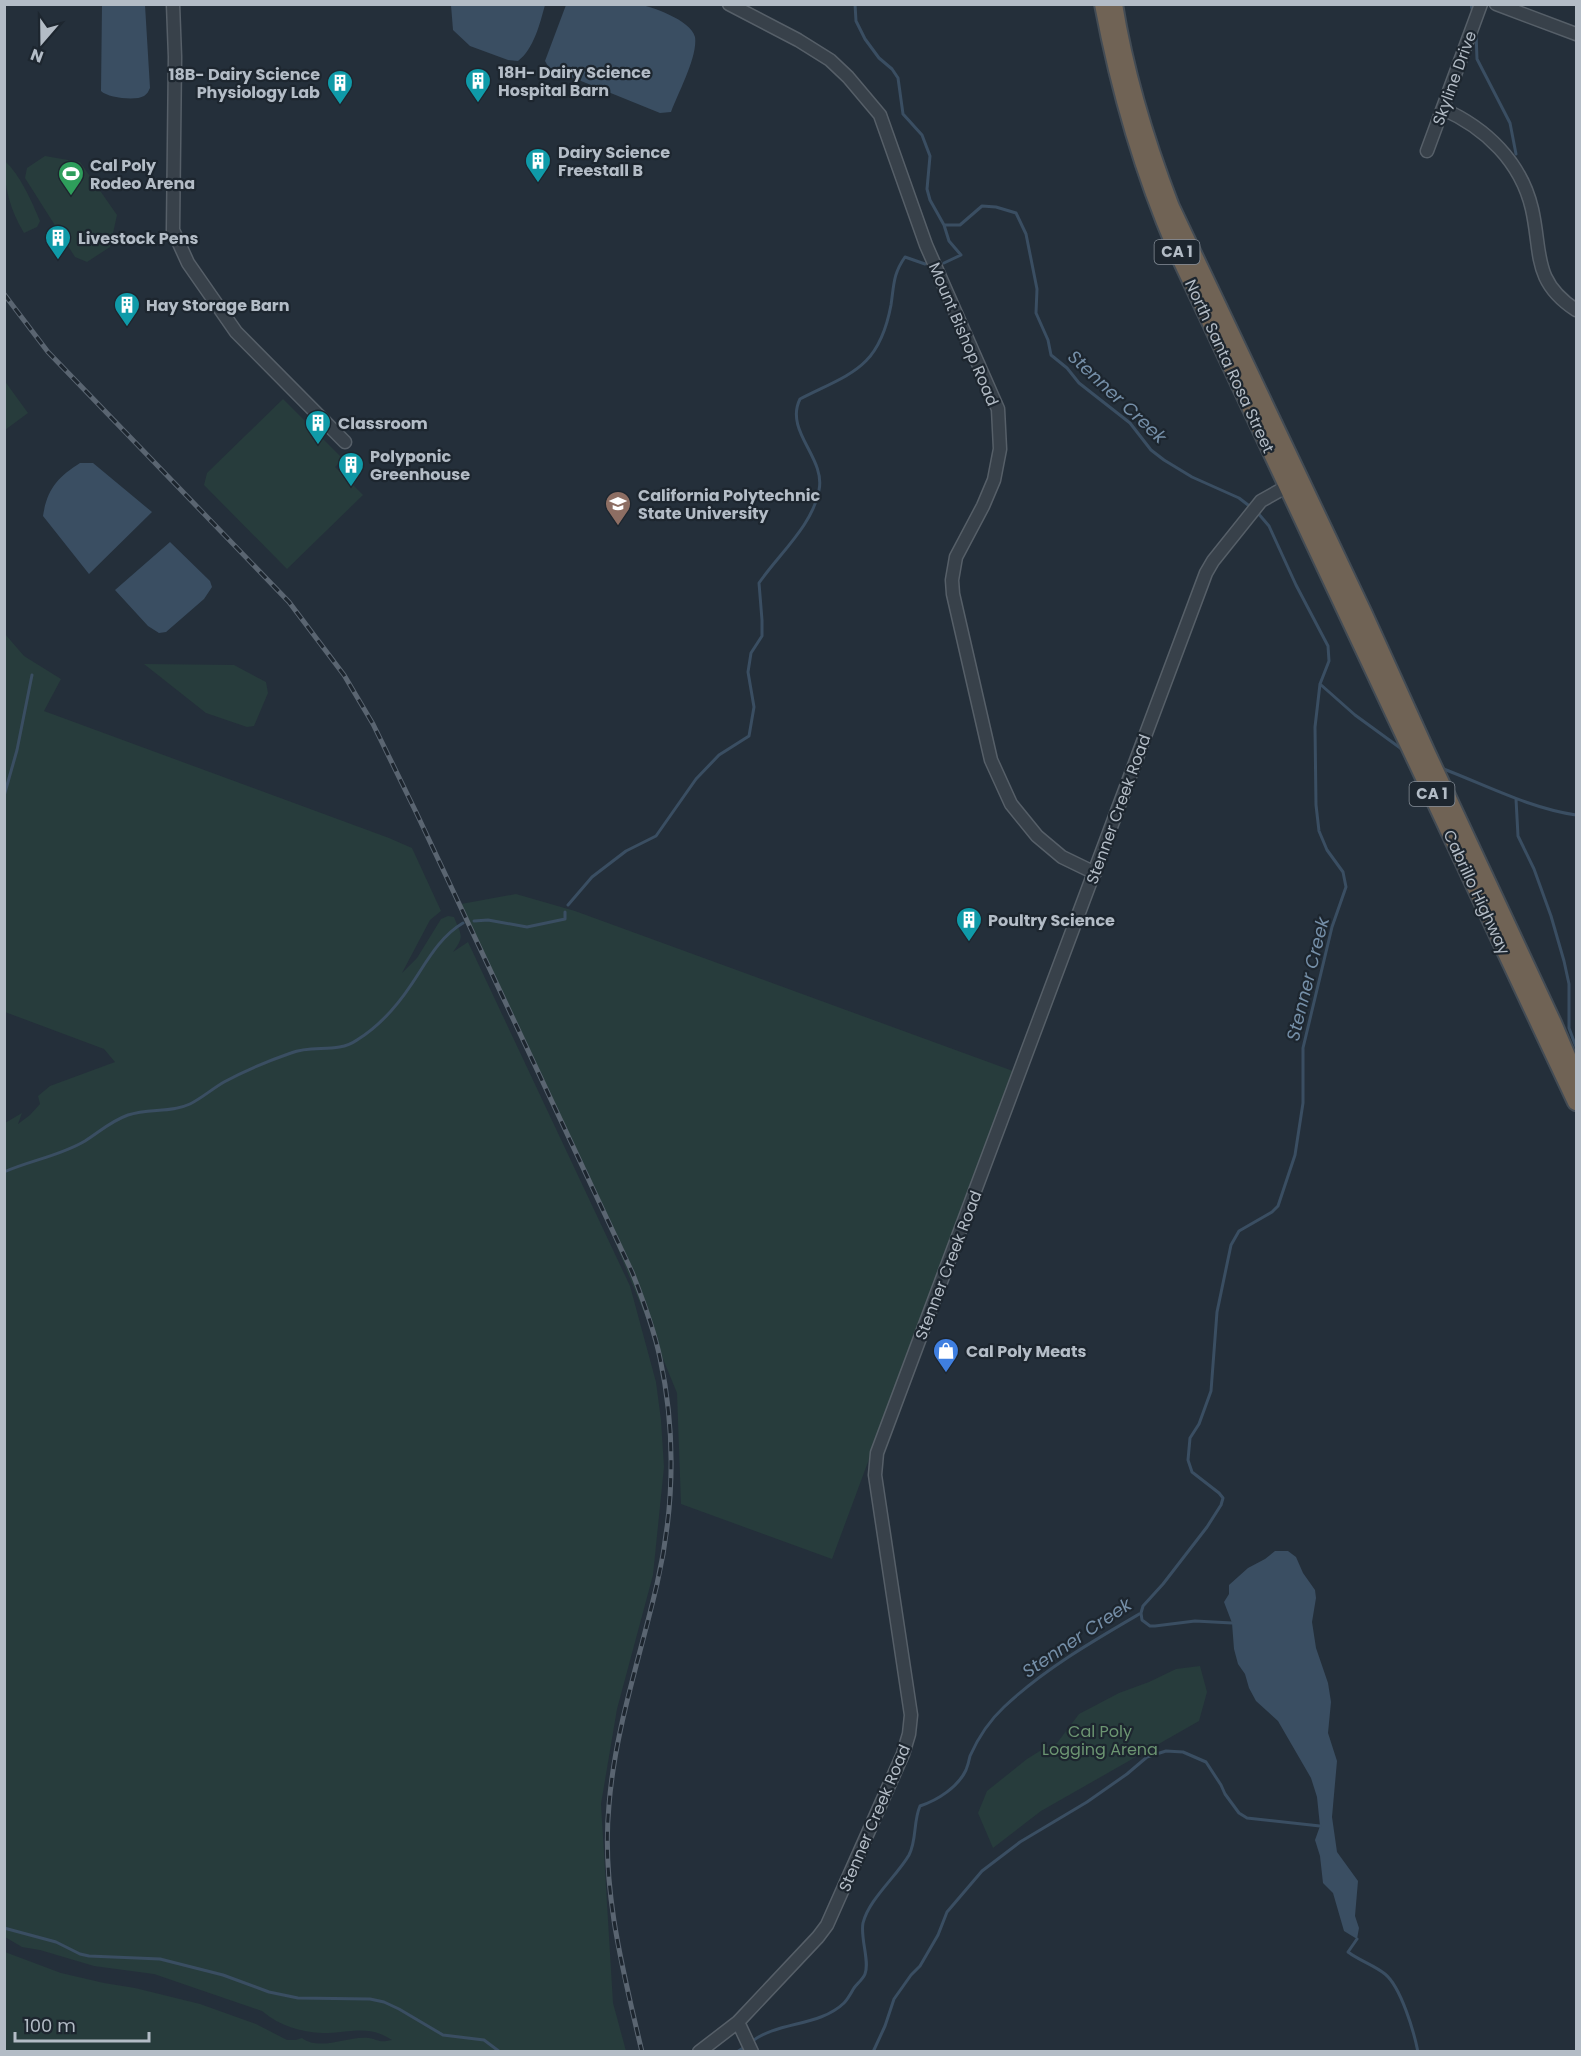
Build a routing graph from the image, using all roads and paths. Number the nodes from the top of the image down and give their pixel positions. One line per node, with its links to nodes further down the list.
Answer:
1 (173, 4): 11 (street)
2 (729, 4): 13 (street, Mount Bishop Road)
3 (1103, 4): 12 (highway, North Santa Rosa Street / CA 1)
4 (1114, 4): 12 (highway, North Santa Rosa Street / CA 1)
5 (1481, 4): 8 (street, Skyline Drive)
6 (1496, 4): 7 (street)
7 (1576, 34)
8 (1443, 110): 9 (street, Skyline Drive); 10 (street)
9 (1427, 151)
10 (1576, 310)
11 (345, 442)
12 (1293, 483): 13 (street, Stenner Creek Road); 14 (highway, Cabrillo Highway / CA 1); 15 (highway, Cabrillo Highway / CA 1)
13 (1095, 873): 16 (street, Stenner Creek Road)
14 (1576, 1077)
15 (1576, 1102)
16 (738, 2022): 17 (street, Stenner Creek Road); 18 (street)
17 (699, 2052)
18 (752, 2052)

